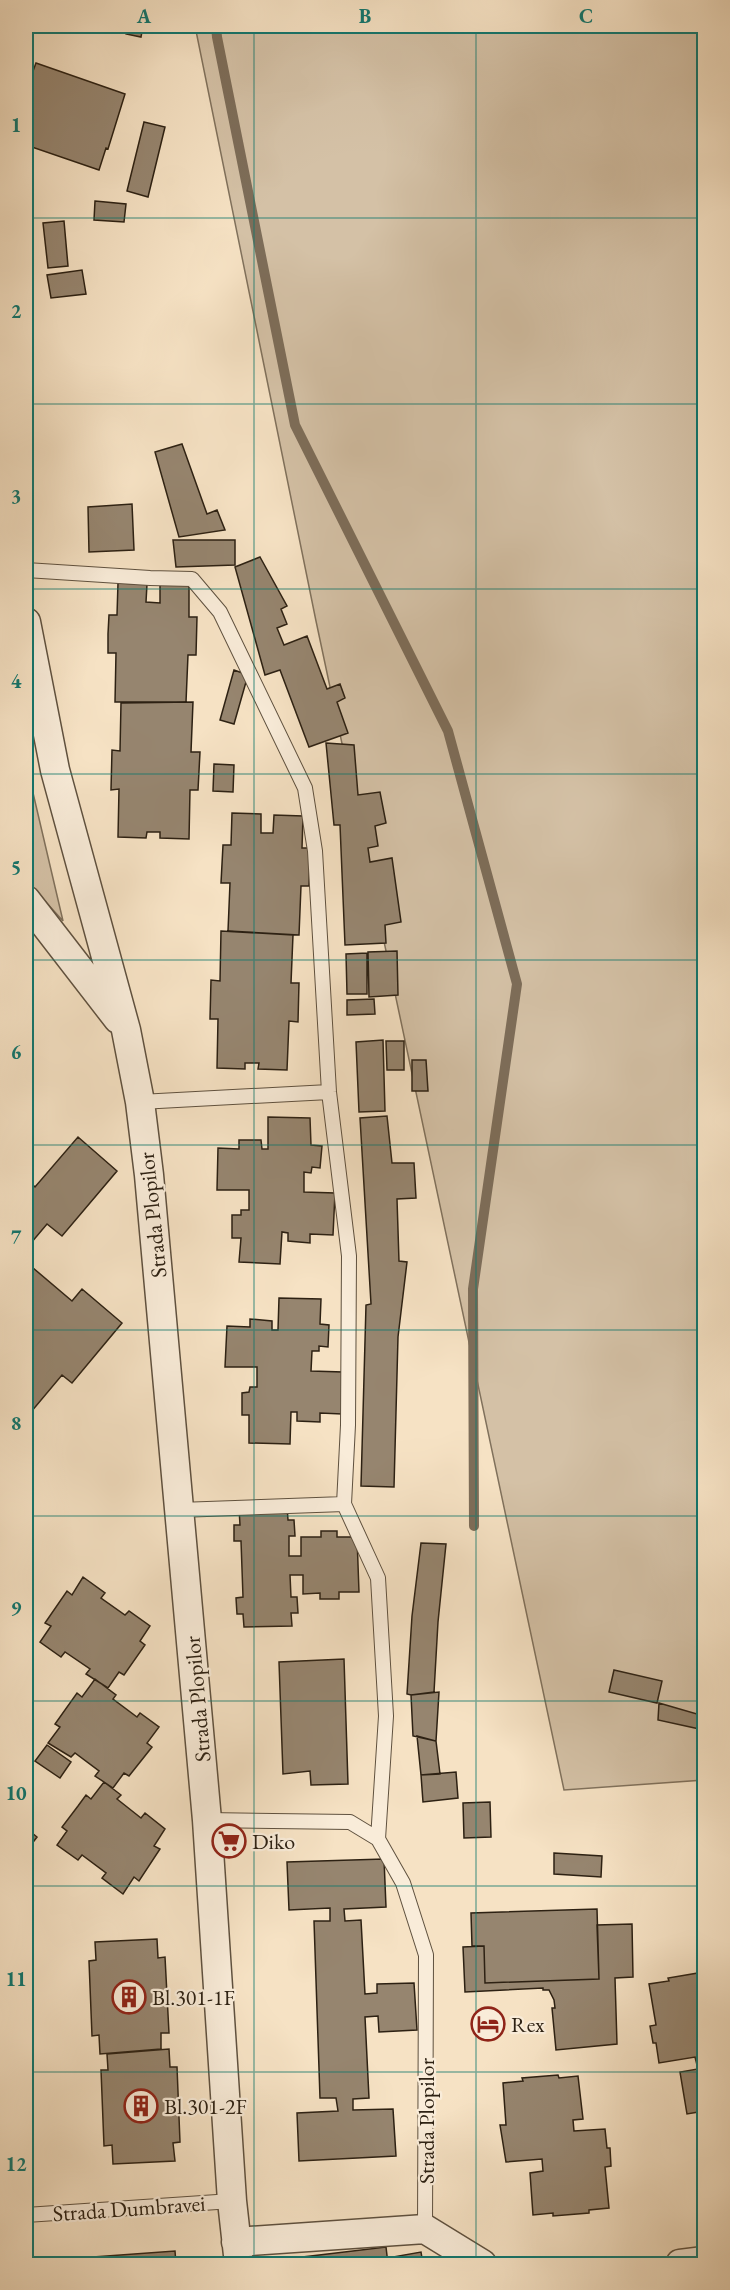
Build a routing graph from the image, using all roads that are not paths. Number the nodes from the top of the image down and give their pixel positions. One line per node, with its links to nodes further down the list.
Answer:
1 (26, 570): 5 (lane)
2 (26, 622): 4 (street, Strada Plopilor)
3 (26, 900): 4 (street)
4 (126, 1030): 6 (street, Strada Plopilor)
5 (329, 1092): 6 (lane); 7 (lane)
6 (140, 1102): 8 (street, Strada Plopilor)
7 (344, 1504): 8 (lane); 10 (lane)
8 (179, 1510): 9 (street, Strada Plopilor)
9 (207, 1821): 10 (lane, Strada Plopilor); 11 (street, Strada Plopilor)
10 (378, 1839): 13 (lane, Strada Plopilor)
11 (232, 2201): 12 (lane, Strada Dumbravei); 14 (street, Strada Plopilor)
12 (26, 2215)
13 (425, 2229): 14 (street); 16 (street)
14 (237, 2253)
15 (705, 2261): 17 (street)
16 (482, 2265)
17 (680, 2265)

